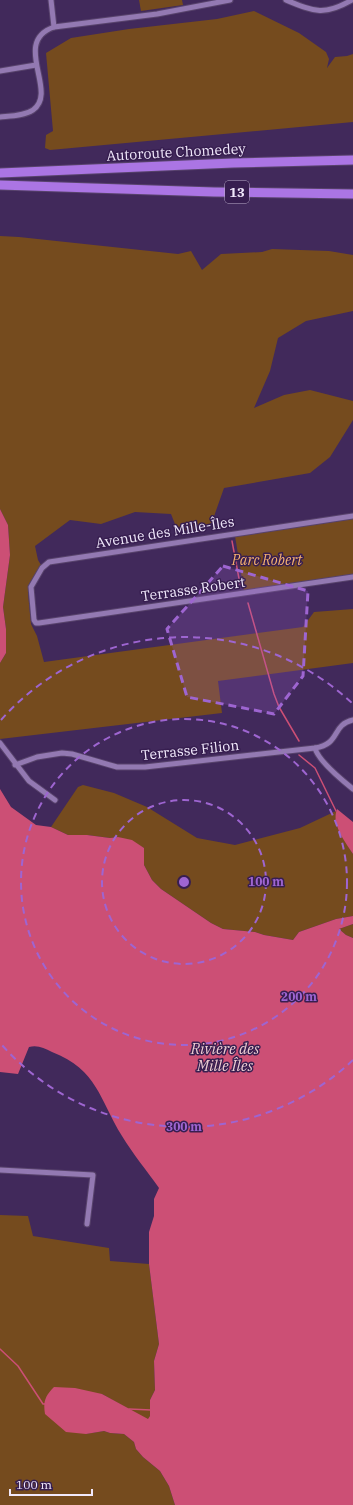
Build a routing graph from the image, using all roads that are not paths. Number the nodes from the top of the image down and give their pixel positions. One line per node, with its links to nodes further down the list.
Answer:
1 (51, 0): 5 (street)
2 (230, 0): 5 (street)
3 (286, 0): 4 (street)
4 (352, 0)
5 (54, 27): 6 (street)
6 (36, 65): 7 (street); 8 (street)
7 (0, 71)
8 (0, 117)
9 (353, 160): 10 (highway, Autoroute Chomedey / 13)
10 (0, 173)
11 (0, 185): 12 (highway, 13)
12 (353, 194)
13 (353, 516): 15 (street, Avenue des Mille-Îles)
14 (353, 577): 15 (street, Terrasse Robert)
15 (37, 623)
16 (353, 720): 18 (street)
17 (0, 743): 19 (street)
18 (315, 748): 19 (street, Terrasse Filion); 20 (street)
19 (15, 765): 21 (street)
20 (353, 789)
21 (55, 800)
22 (0, 1170): 23 (street)
23 (87, 1224)

